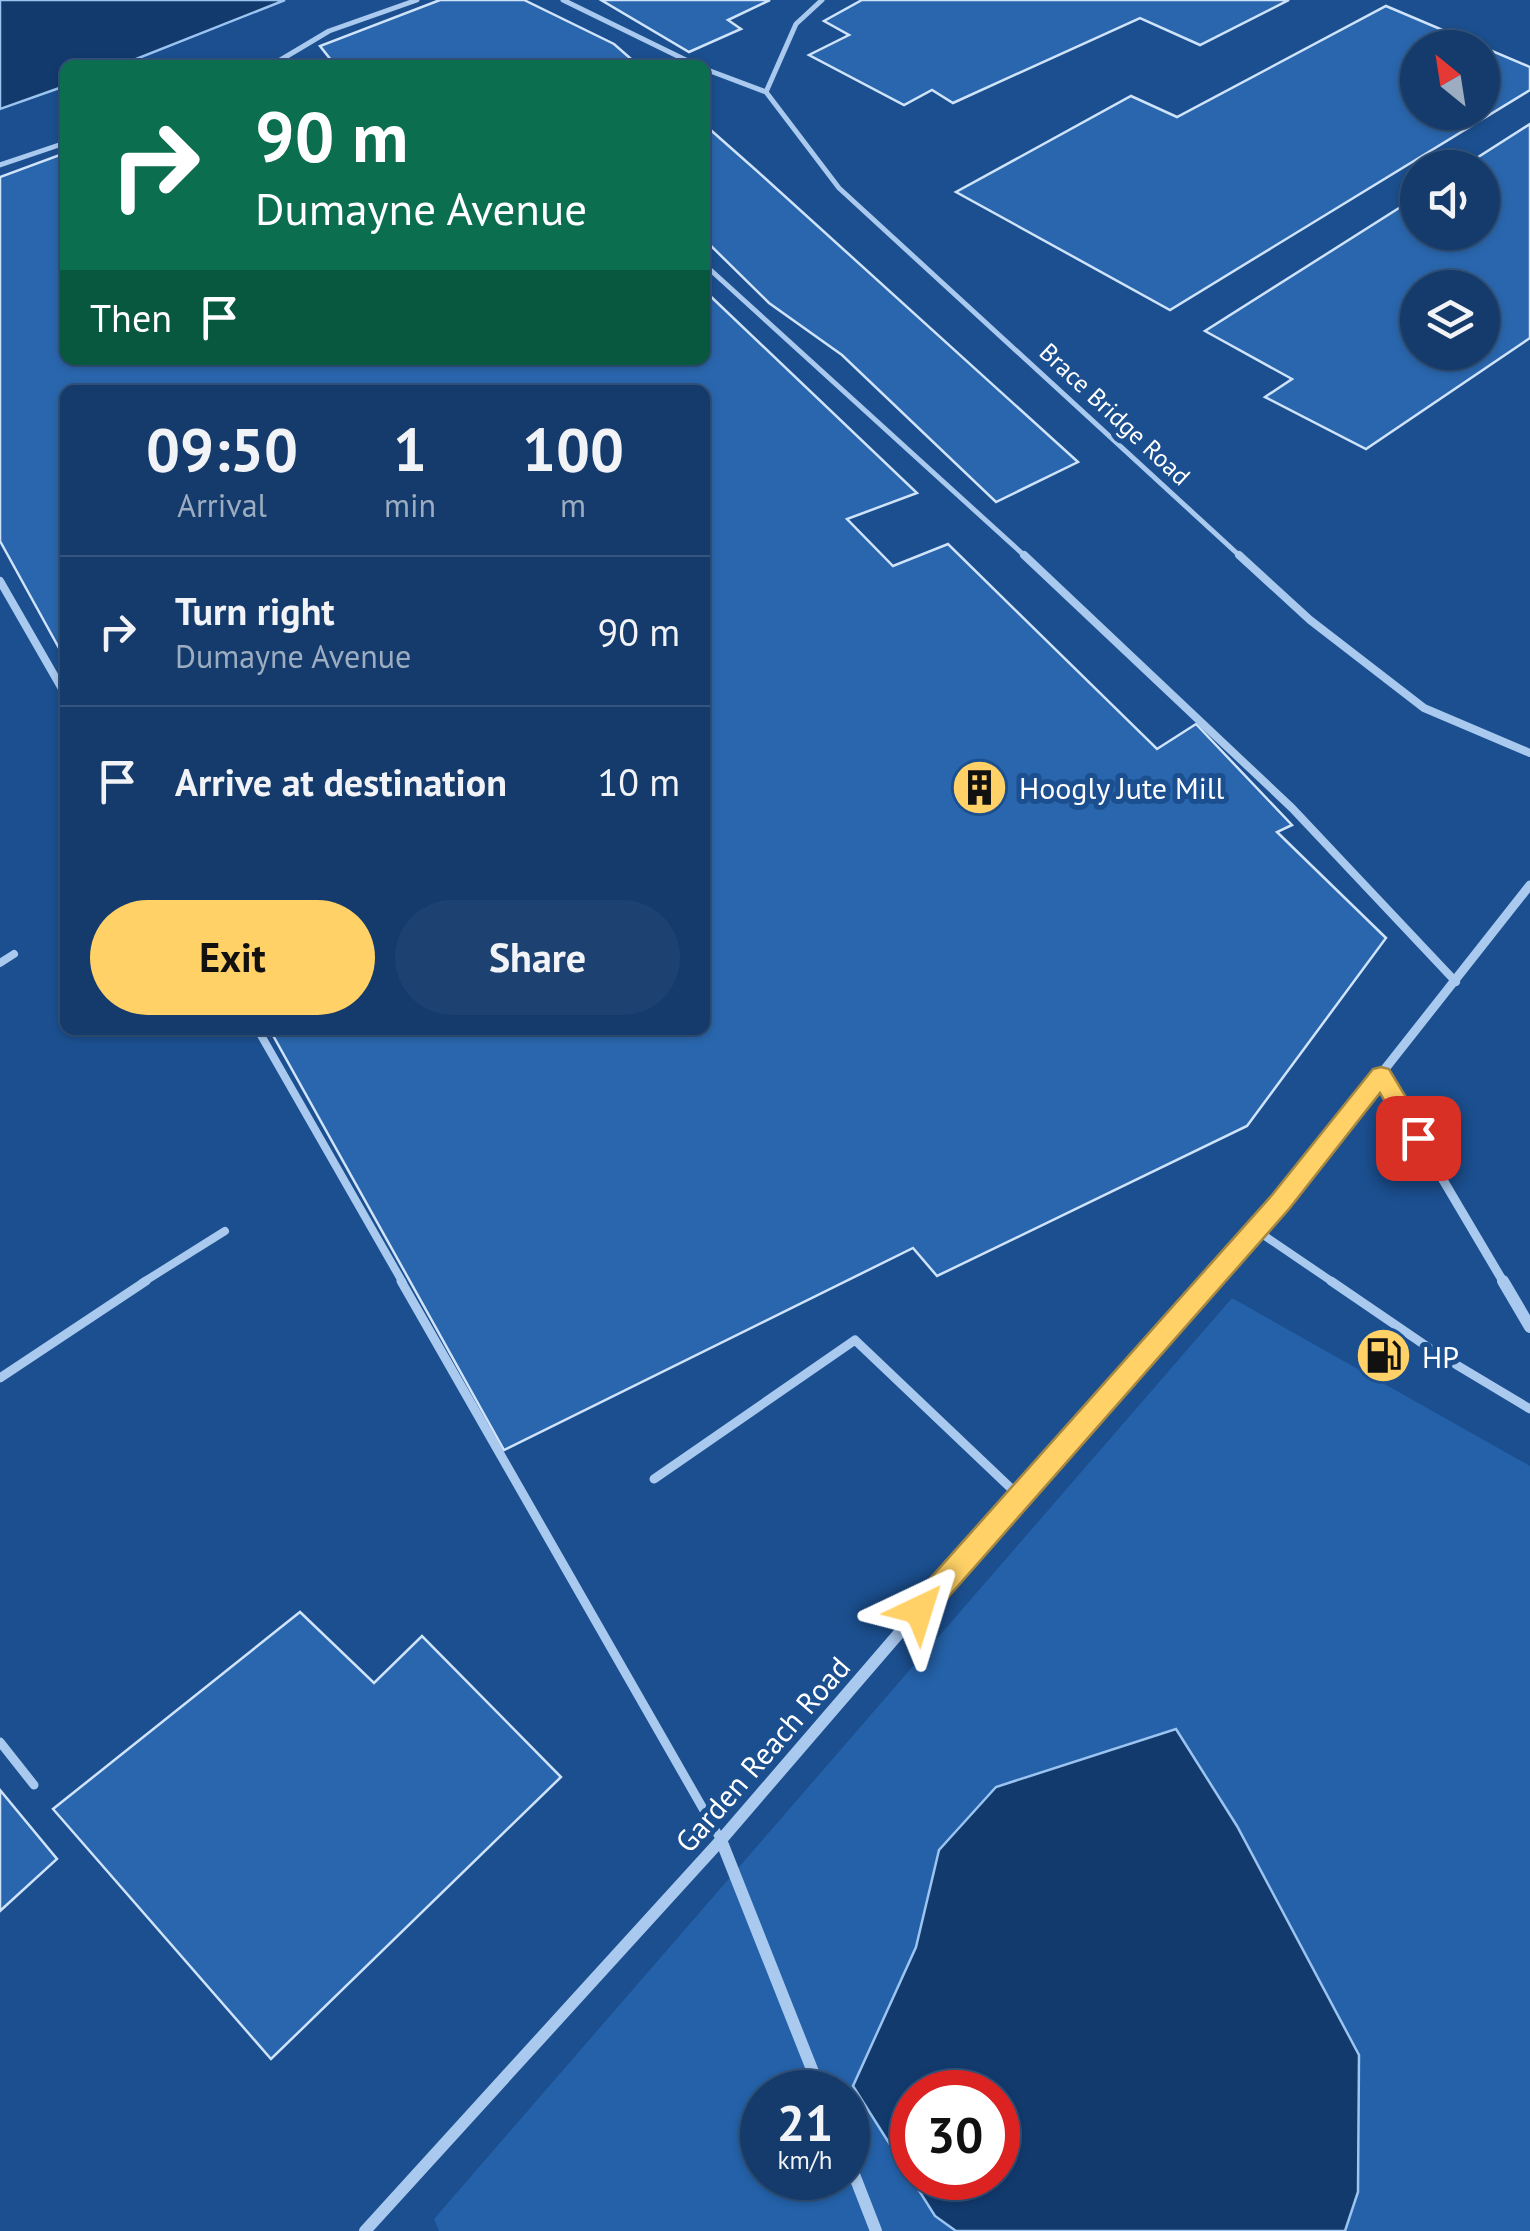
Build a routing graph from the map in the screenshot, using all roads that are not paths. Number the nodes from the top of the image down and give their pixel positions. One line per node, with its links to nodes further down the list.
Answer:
1 (417, 0): 4 (lane)
2 (562, 0): 5 (lane)
3 (822, 0): 7 (lane)
4 (281, 60)
5 (686, 60)
6 (710, 71): 7 (lane)
7 (766, 92): 13 (lane, Brace Bridge Road)
8 (60, 144): 9 (lane)
9 (0, 166)
10 (710, 269): 17 (lane)
11 (0, 581): 12 (lane)
12 (60, 685)
13 (1530, 753)
14 (1530, 885): 17 (street, Garden Reach Road)
15 (14, 954): 16 (lane)
16 (0, 963)
17 (1456, 982): 19 (street, Garden Reach Road)
18 (261, 1035): 29 (lane)
19 (1381, 1076): 20 (street, Garden Reach Road); 22 (street)
20 (1256, 1230): 24 (lane); 26 (street, Garden Reach Road)
21 (224, 1232): 23 (lane)
22 (1530, 1327)
23 (0, 1378)
24 (1530, 1410)
25 (654, 1479): 26 (lane)
26 (1018, 1495): 29 (street, Garden Reach Road)
27 (0, 1742): 28 (lane)
28 (34, 1785)
29 (722, 1840): 30 (street); 32 (street, Garden Reach Road)
30 (812, 2070)
31 (864, 2200): 33 (street)
32 (365, 2231)
33 (876, 2231)

